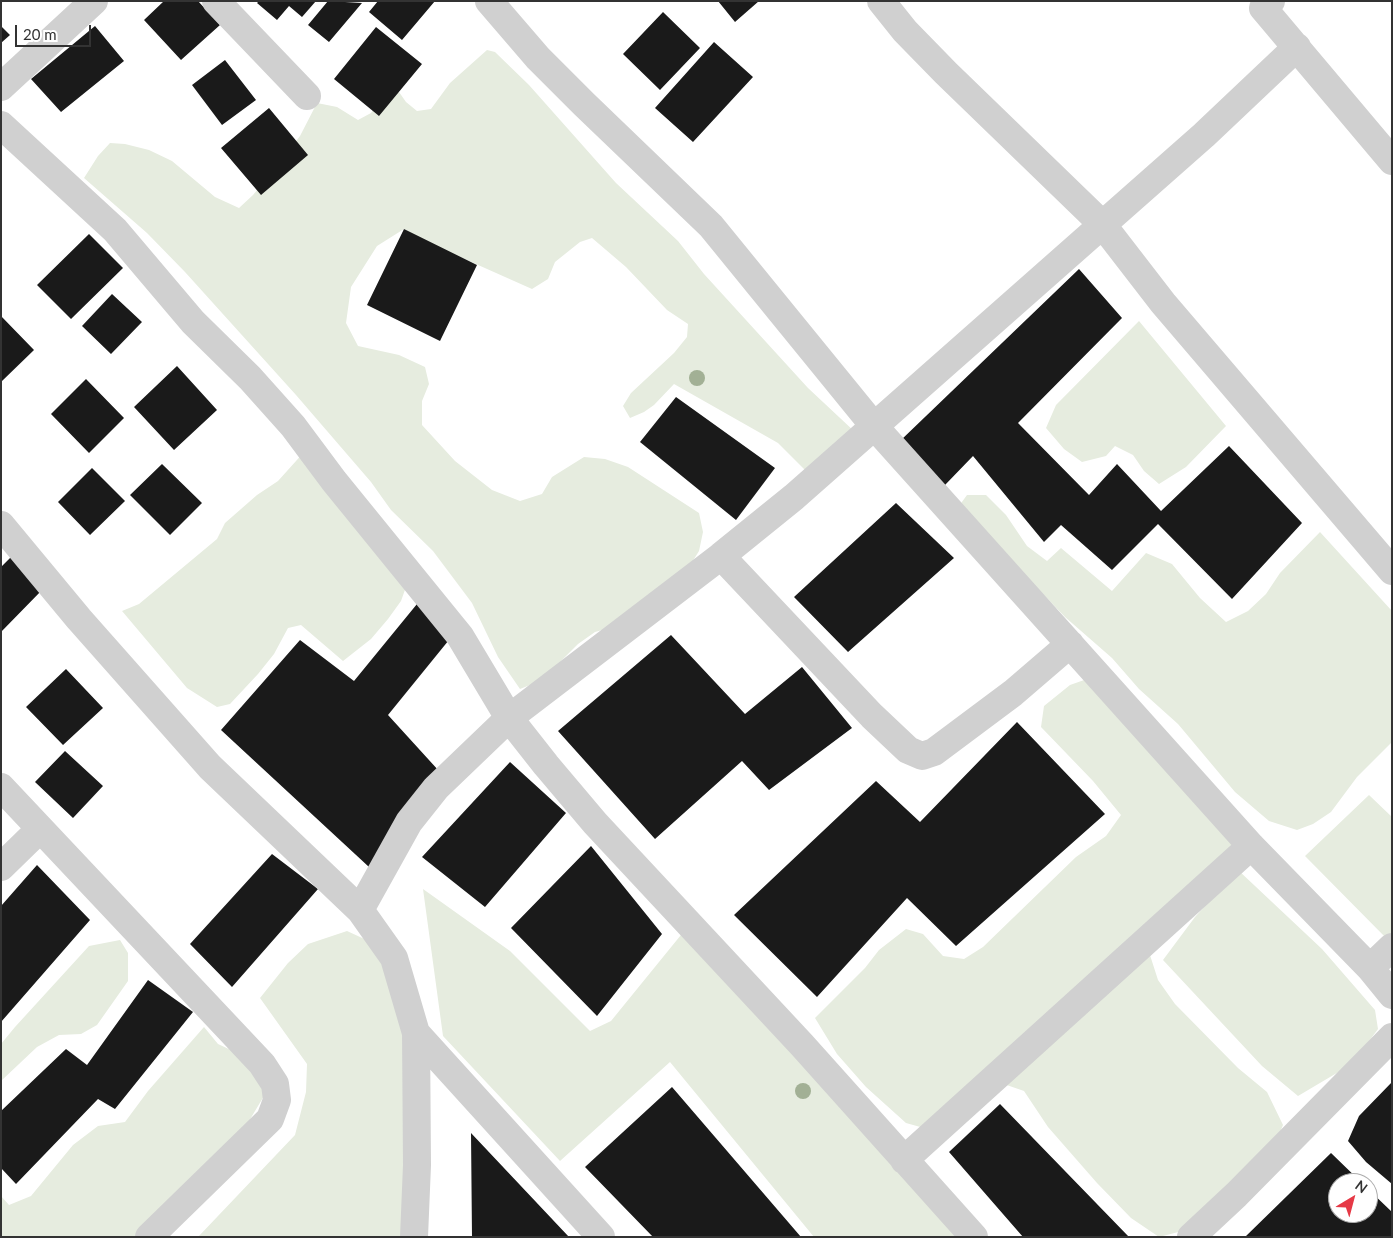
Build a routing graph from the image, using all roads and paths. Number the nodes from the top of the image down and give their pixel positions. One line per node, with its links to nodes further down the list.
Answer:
1 (94, 1): 7 (street)
2 (216, 1): 8 (street)
3 (489, 1): 12 (street)
4 (881, 1): 11 (street)
5 (1263, 4): 6 (street)
6 (1297, 47): 10 (street); 11 (street)
7 (1, 87)
8 (307, 96)
9 (1, 125): 17 (street)
10 (1392, 161)
11 (1102, 224): 12 (street); 15 (street)
12 (874, 426): 14 (street); 16 (street)
13 (1, 525): 22 (street)
14 (720, 556): 16 (street); 17 (street)
15 (1392, 571)
16 (1070, 644): 20 (street)
17 (509, 718): 22 (street); 28 (street)
18 (1, 787): 19 (street)
19 (40, 829): 21 (street); 29 (street)
20 (1251, 846): 24 (street); 28 (street)
21 (1, 867)
22 (360, 910): 26 (street)
23 (1392, 947): 24 (street)
24 (1370, 968): 25 (street)
25 (1392, 995)
26 (416, 1033): 30 (street); 31 (street)
27 (1392, 1037): 33 (street)
28 (904, 1160): 32 (street)
29 (150, 1237)
30 (414, 1237)
31 (601, 1237)
32 (974, 1237)
33 (1191, 1237)

